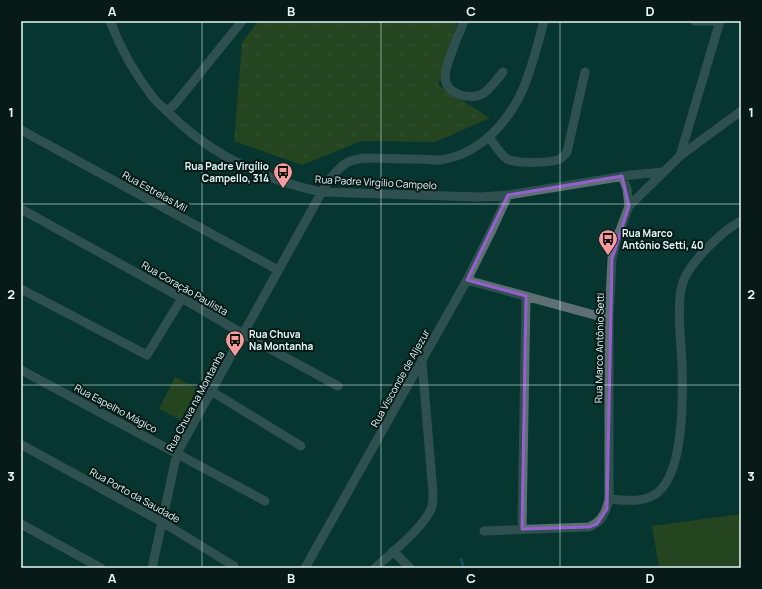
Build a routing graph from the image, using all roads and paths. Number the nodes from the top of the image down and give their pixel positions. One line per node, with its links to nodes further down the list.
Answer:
1 (110, 21): 10 (street, Rua Padre Virgílio Campelo)
2 (242, 21): 10 (street)
3 (464, 21): 8 (street)
4 (544, 21): 13 (street, Rua Chuva na Montanha)
5 (695, 21): 6 (street)
6 (714, 21)
7 (720, 21): 14 (street)
8 (503, 72)
9 (586, 72): 13 (street)
10 (167, 111): 17 (street, Rua Padre Virgílio Campelo)
11 (741, 111): 14 (street, Rua Marco Antônio Setti)
12 (21, 130): 22 (street, Rua Estrelas Mil)
13 (489, 137): 17 (street, Rua Chuva na Montanha)
14 (680, 156): 15 (street, Rua Marco Antônio Setti)
15 (663, 172): 16 (street, Rua Padre Virgílio Campelo); 19 (street, Rua Marco Antônio Setti)
16 (622, 176): 18 (street, Rua Padre Virgílio Campelo); 19 (street)
17 (322, 192): 18 (street, Rua Padre Virgílio Campelo); 22 (street, Rua Chuva na Montanha)
18 (508, 195): 23 (street, Rua Visconde de Aljezur)
19 (629, 206): 27 (street, Rua Marco Antônio Setti)
20 (21, 209): 26 (street, Rua Coração Paulista)
21 (741, 221): 36 (street)
22 (278, 270): 28 (street, Rua Chuva na Montanha)
23 (467, 280): 25 (street); 29 (street, Rua Visconde de Aljezur)
24 (21, 289): 26 (street)
25 (526, 296): 27 (street); 40 (street)
26 (182, 298): 28 (street, Rua Coração Paulista)
27 (609, 319): 36 (street, Rua Marco Antônio Setti)
28 (243, 334): 31 (street, Rua Coração Paulista); 32 (street, Rua Chuva na Montanha)
29 (422, 362): 42 (street); 46 (street, Rua Visconde de Aljezur)
30 (21, 370): 35 (street, Rua Espelho Mágico)
31 (338, 386)
32 (211, 392): 34 (street); 35 (street, Rua Chuva na Montanha)
33 (22, 445): 38 (street, Rua Porto da Saudade)
34 (302, 446)
35 (177, 453): 37 (street, Rua Espelho Mágico); 38 (street, Rua Chuva na Montanha)
36 (609, 499): 40 (street, Rua Marco Antônio Setti)
37 (265, 501)
38 (162, 522): 43 (street, Rua Porto da Saudade); 45 (street, Rua Chuva na Montanha)
39 (21, 524): 44 (street)
40 (522, 529): 41 (street, Rua Marco Antônio Setti)
41 (484, 531)
42 (393, 551): 47 (street); 48 (street)
43 (234, 566)
44 (101, 568)
45 (152, 568)
46 (305, 568)
47 (375, 568)
48 (410, 568)

